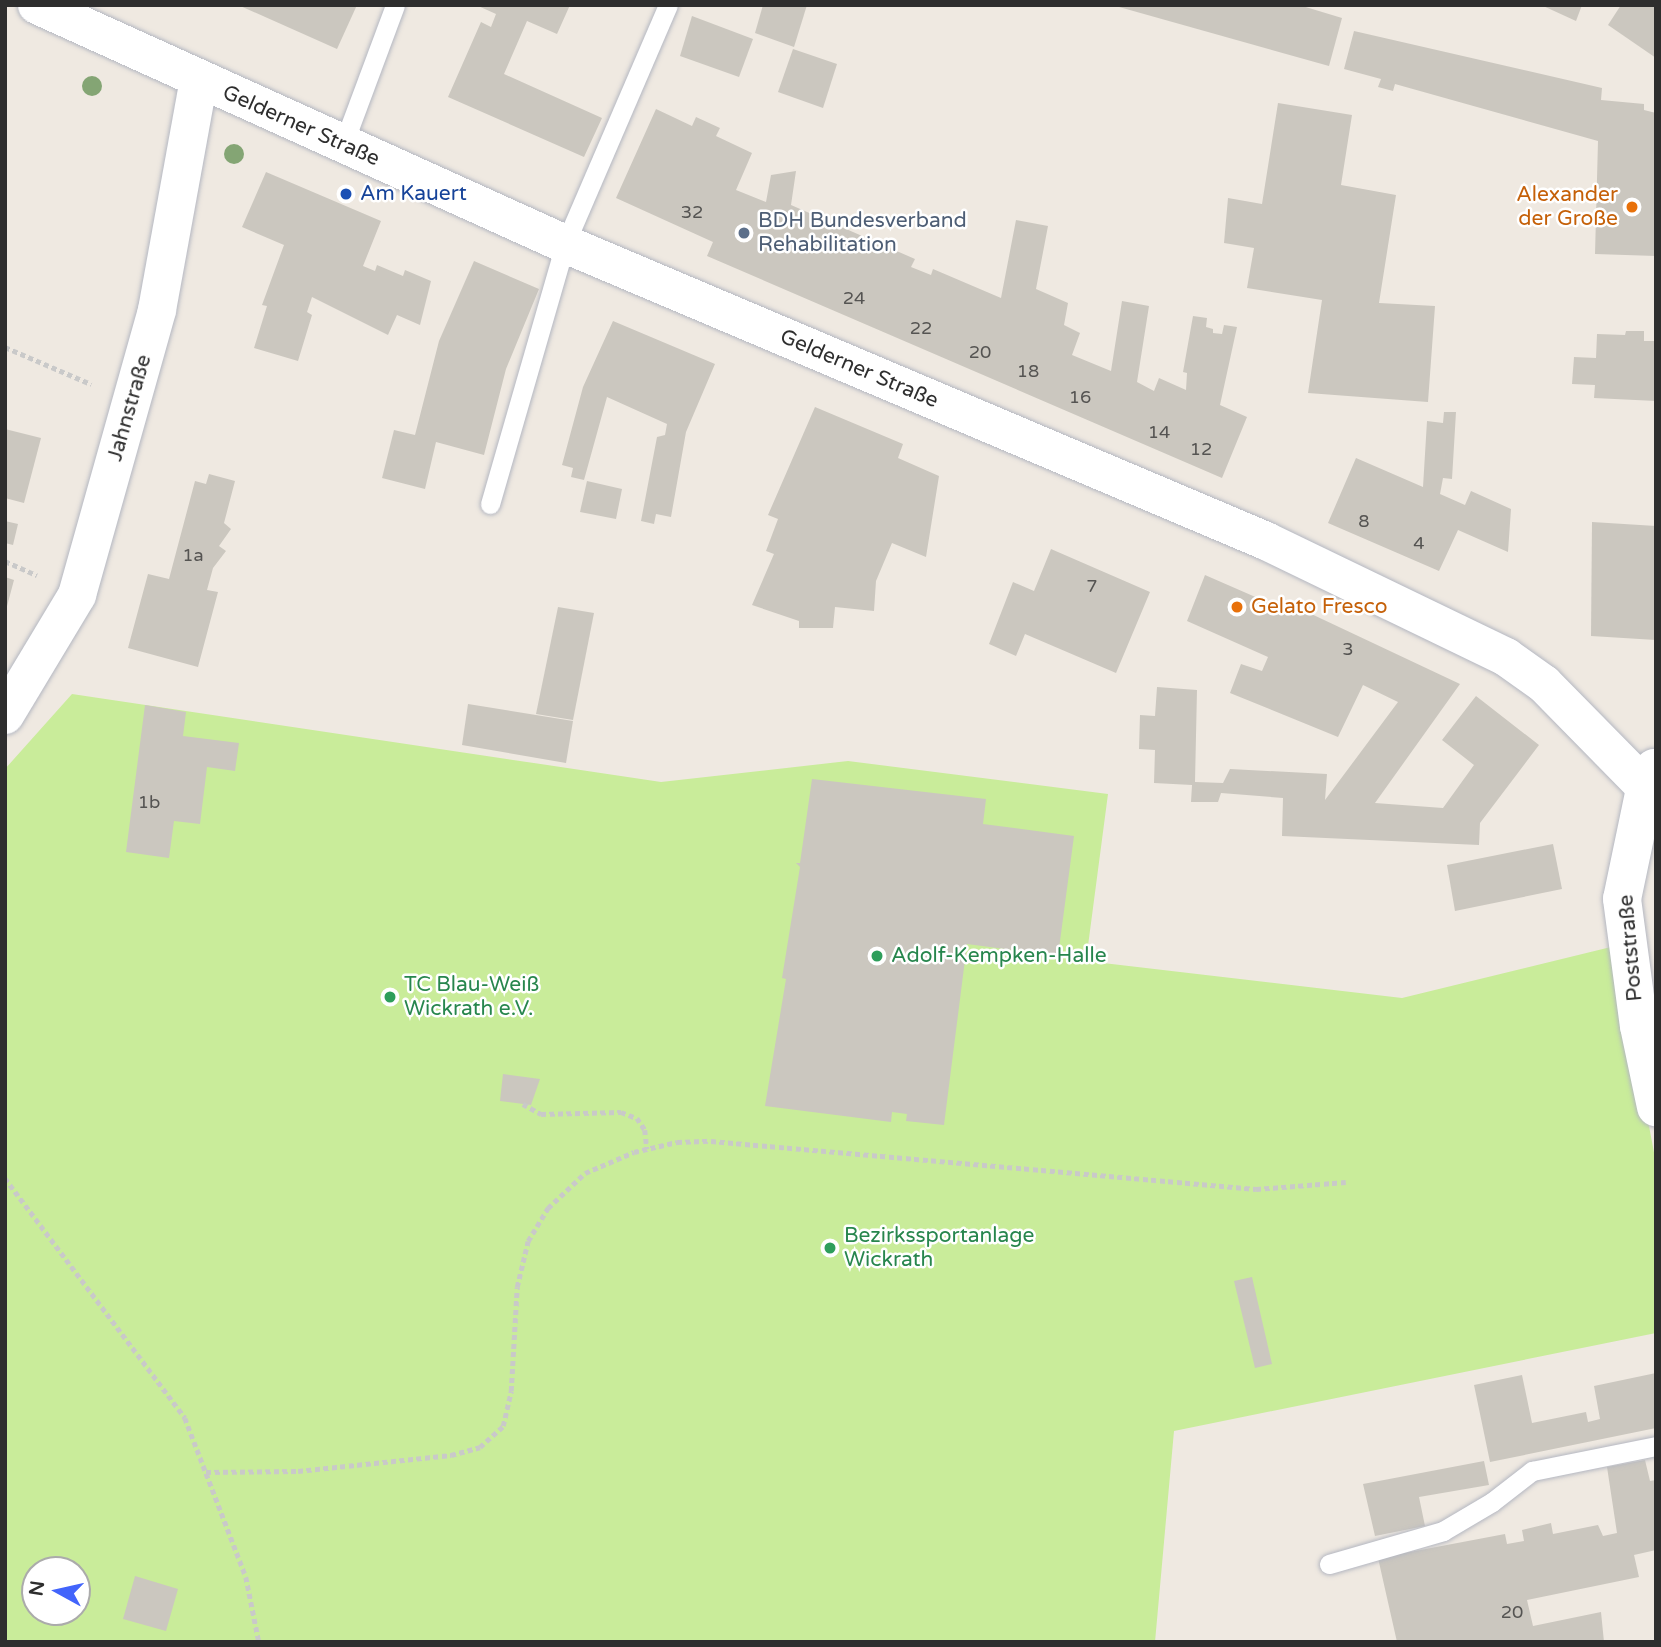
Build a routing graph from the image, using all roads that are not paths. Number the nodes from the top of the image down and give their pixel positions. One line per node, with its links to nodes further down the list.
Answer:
1 (37, 5): 4 (main road, Gelderner Straße)
2 (395, 5): 6 (lane)
3 (668, 5): 7 (lane)
4 (82, 14): 5 (main road, Gelderner Straße)
5 (199, 80): 6 (main road, Gelderner Straße); 9 (main road, Jahnstraße)
6 (343, 145): 7 (main road, Gelderner Straße)
7 (565, 244): 8 (lane); 10 (main road, Gelderner Straße)
8 (490, 504)
9 (5, 715)
10 (1652, 783): 11 (main road, Poststraße)
11 (1656, 1107)
12 (1656, 1446): 13 (lane)
13 (1329, 1564)

